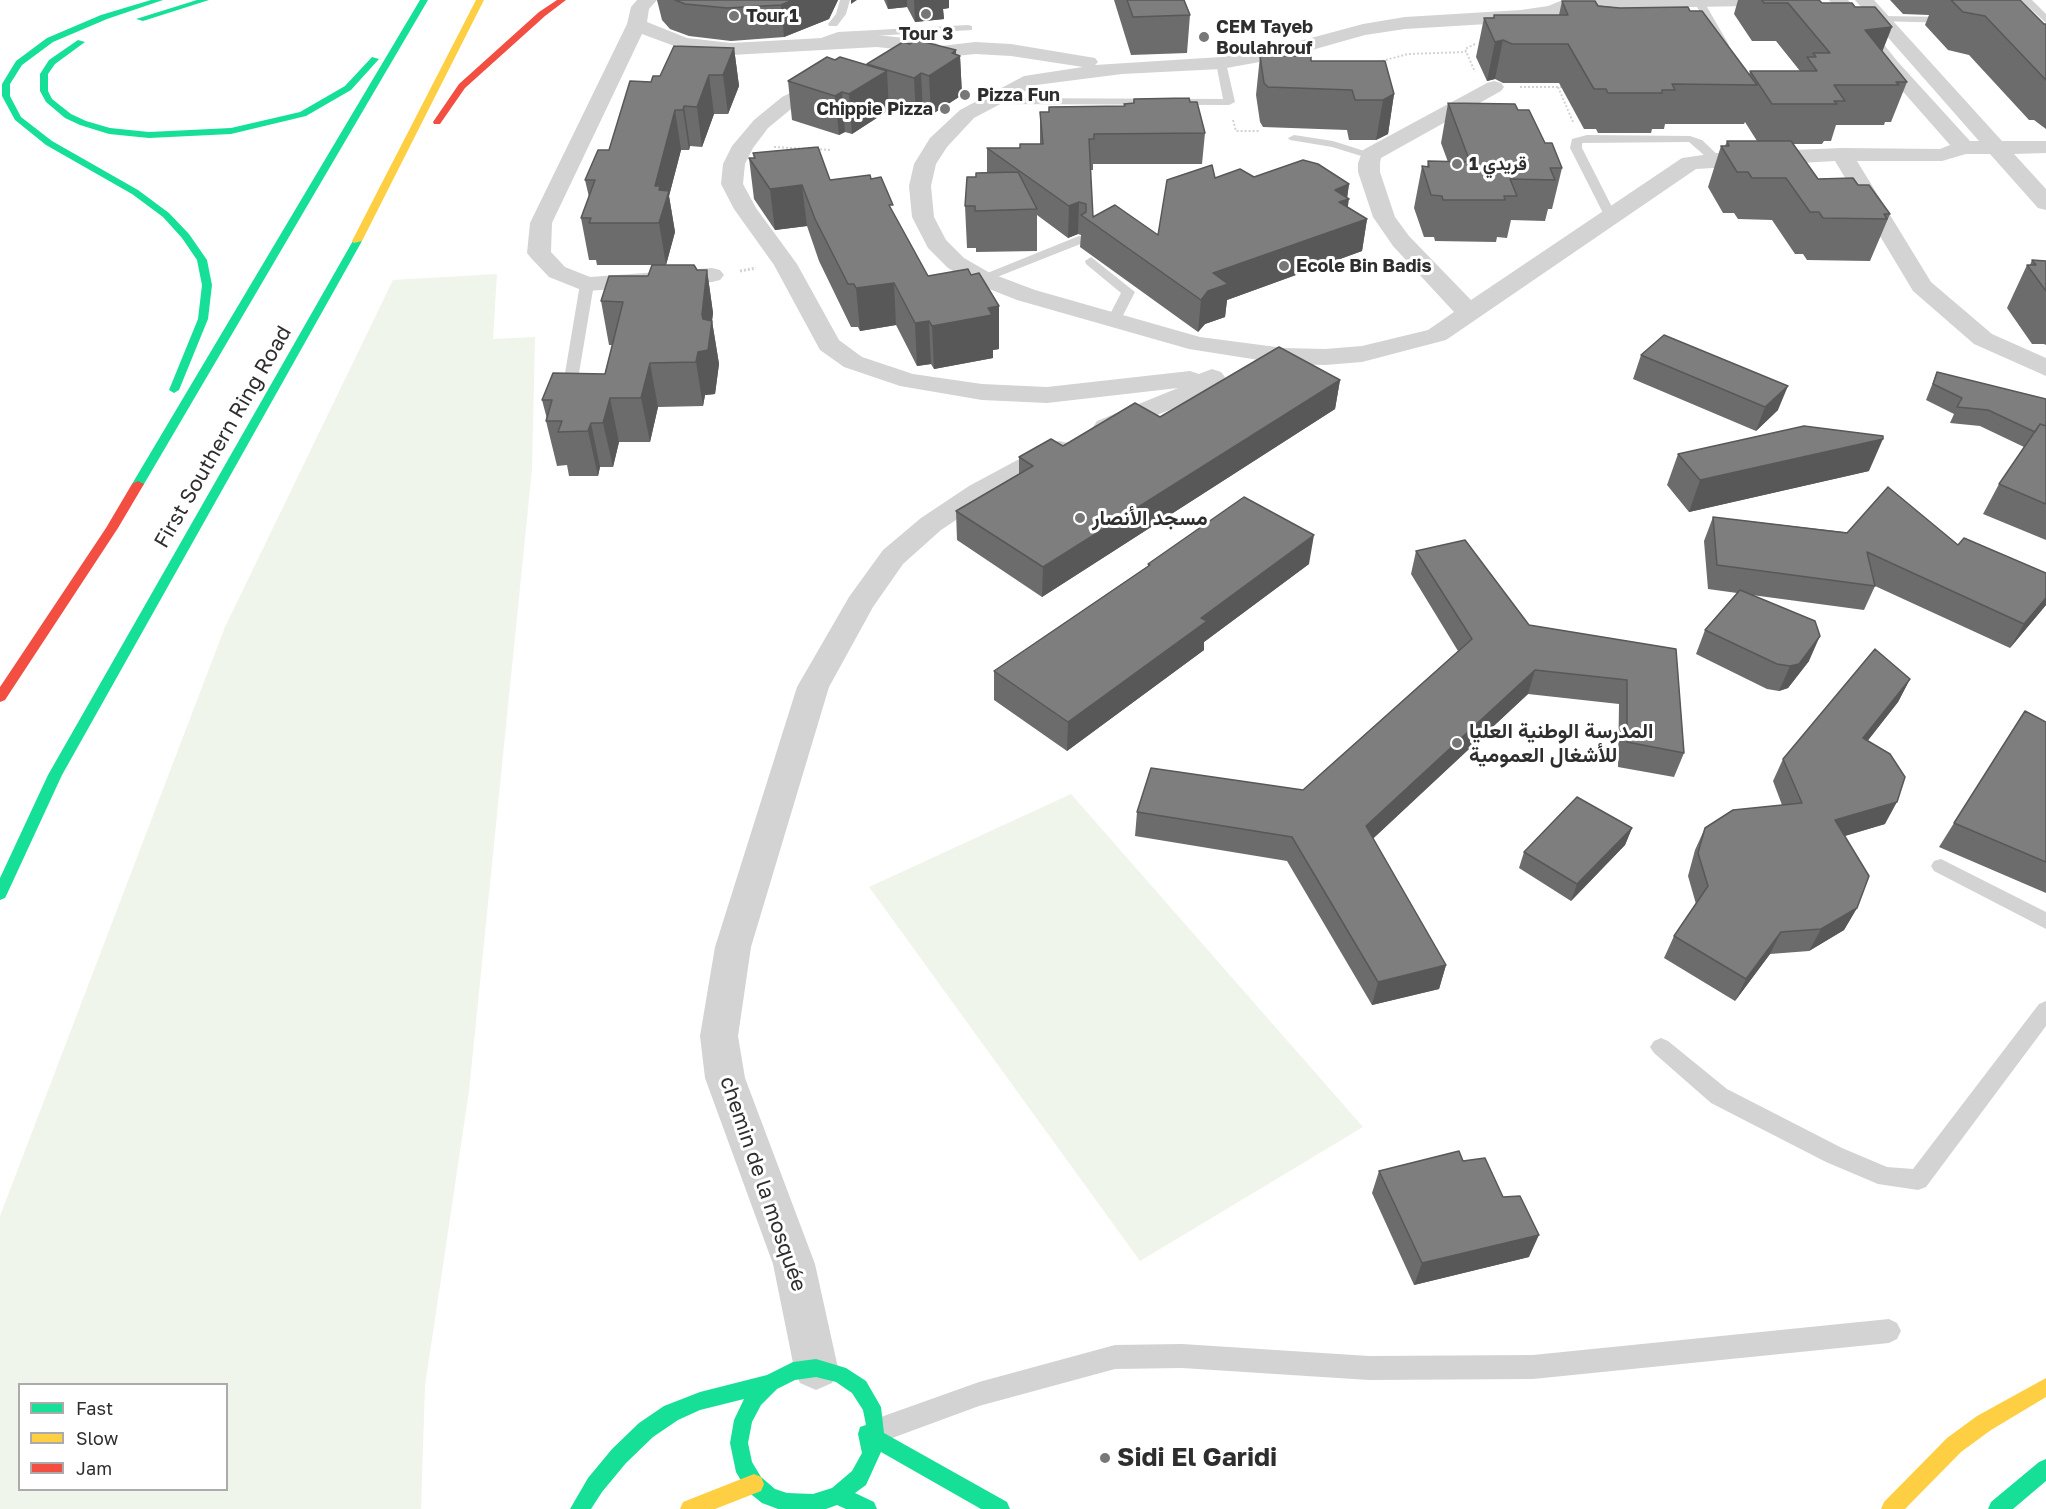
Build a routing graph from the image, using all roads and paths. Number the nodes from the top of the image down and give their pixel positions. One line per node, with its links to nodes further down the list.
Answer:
1 (159, 0): 63 (main road)
2 (205, 0): 18 (main road)
3 (424, 0): 18 (main road)
4 (480, 0): 51 (main road, First Southern Ring Road)
5 (562, 0): 36 (main road)
6 (844, 0): 19 (lane)
7 (1655, 0): 8 (street); 13 (street)
8 (1698, 0): 9 (street); 23 (lane)
9 (1751, 0)
10 (1838, 0): 40 (street)
11 (1864, 0): 15 (street)
12 (2026, 0): 17 (lane)
13 (1566, 1): 25 (street)
14 (641, 12): 20 (street); 56 (street)
15 (1880, 19): 16 (lane); 39 (street)
16 (1959, 20)
17 (2042, 21)
18 (410, 24): 63 (main road)
19 (833, 24)
20 (972, 38): 22 (street); 41 (street)
21 (1485, 44): 24 (path)
22 (1011, 50): 27 (street); 28 (street)
23 (1728, 51)
24 (1466, 52): 26 (path); 31 (path)
25 (1221, 63): 27 (street); 34 (lane)
26 (1376, 63)
27 (1122, 68): 28 (street)
28 (1031, 80): 33 (street)
29 (1558, 87): 30 (path); 31 (path); 32 (path)
30 (1570, 87)
31 (1489, 90): 45 (street)
32 (1563, 99)
33 (991, 101): 34 (lane); 55 (street)
34 (1229, 102): 35 (path)
35 (1260, 131)
36 (432, 132)
37 (2046, 134): 39 (street)
38 (1294, 138): 45 (lane)
39 (1989, 140): 40 (street); 42 (street); 47 (street)
40 (1957, 141): 44 (street)
41 (743, 146): 43 (path); 53 (street)
42 (2046, 147)
43 (830, 150)
44 (1842, 154): 46 (street); 60 (street)
45 (1371, 155): 57 (street)
46 (1717, 160): 48 (street); 48 (lane)
47 (2046, 203)
48 (1610, 215): 57 (street)
49 (382, 224): 51 (main road)
50 (1079, 240): 55 (lane)
51 (348, 258): 66 (main road, First Southern Ring Road)
52 (1091, 261): 58 (lane)
53 (785, 264): 54 (path); 61 (street)
54 (712, 275): 56 (street)
55 (982, 278): 58 (street)
56 (586, 284): 62 (lane)
57 (1468, 312): 59 (street)
58 (1114, 320): 59 (street)
59 (1284, 356): 61 (street)
60 (2046, 368)
61 (1212, 376): 71 (street, chemin de la mosquée)
62 (568, 397)
63 (112, 528): 64 (main road)
64 (0, 697)
65 (1941, 866): 67 (lane)
66 (0, 894)
67 (2046, 921)
68 (2044, 1018): 69 (lane)
69 (1661, 1047)
70 (1889, 1331): 74 (lane)
71 (816, 1368): 72 (main road); 74 (main road)
72 (770, 1383): 76 (main road); 78 (main road)
73 (2046, 1387): 82 (main road)
74 (872, 1432): 77 (main road); 81 (main road)
75 (2046, 1469): 83 (main road)
76 (754, 1484): 77 (main road); 79 (main road)
77 (838, 1495): 80 (main road)
78 (580, 1509)
79 (690, 1509)
80 (867, 1509)
81 (1000, 1509)
82 (1891, 1509)
83 (1998, 1509)

